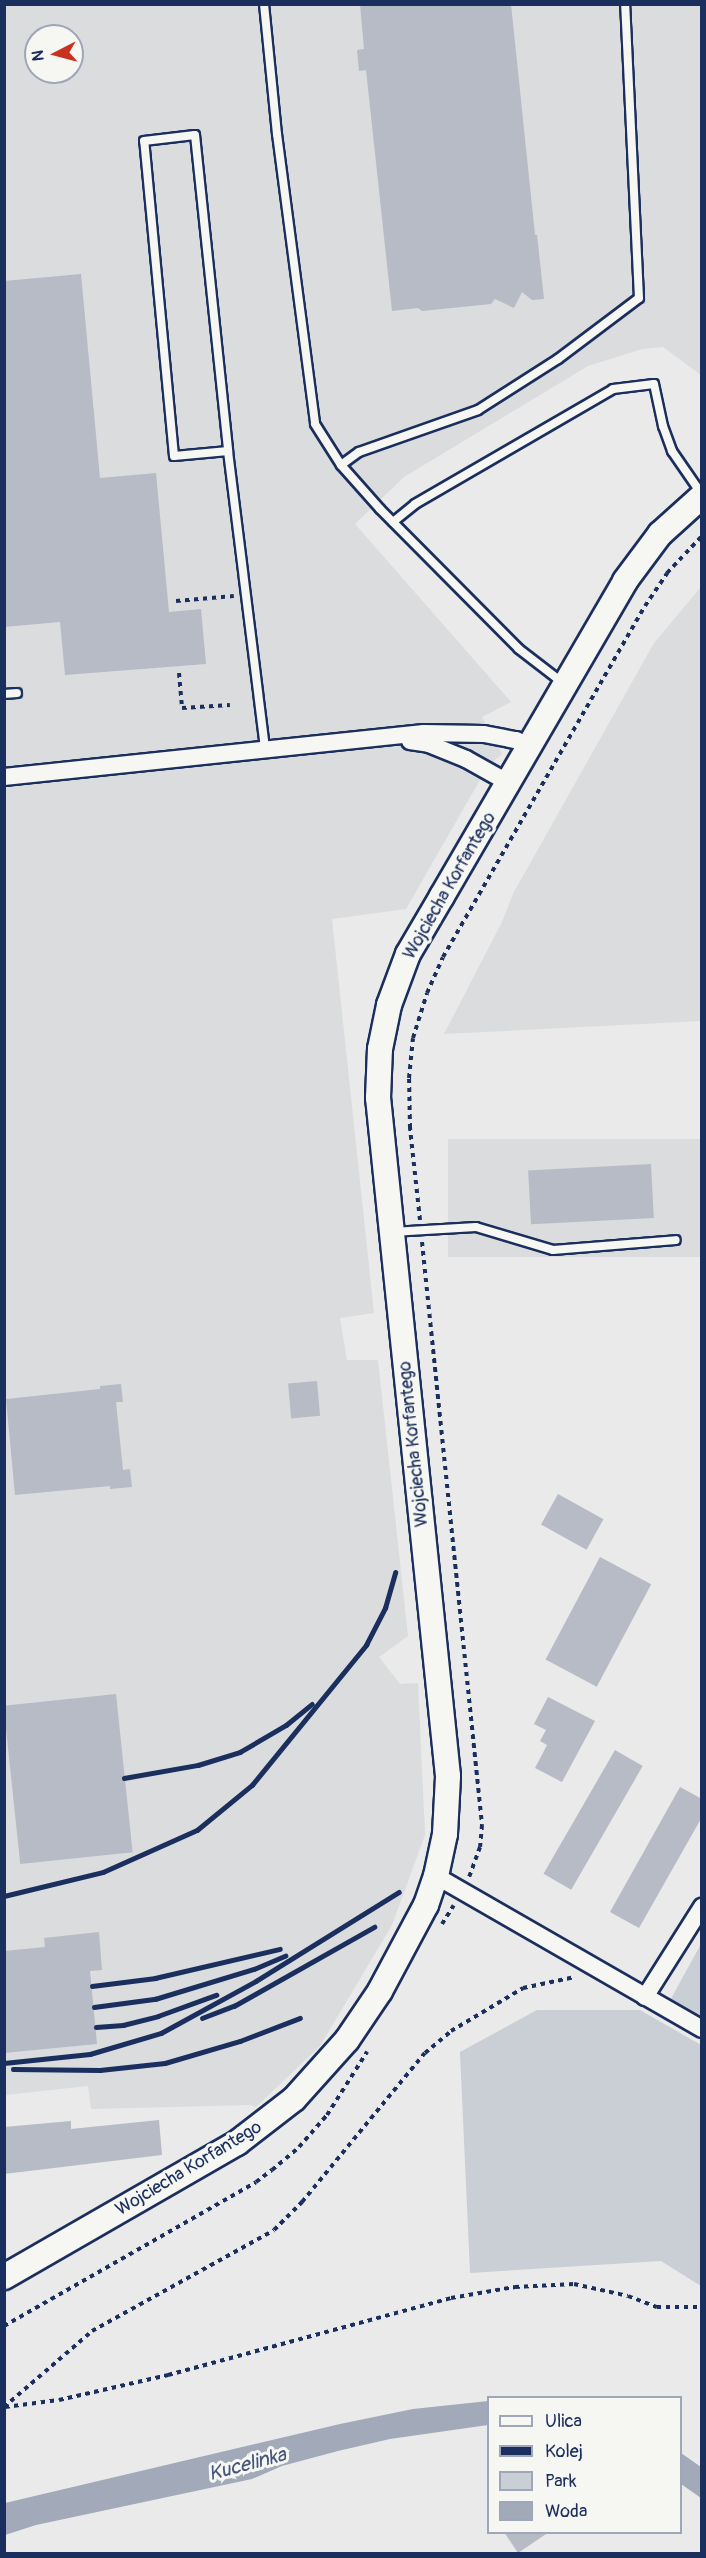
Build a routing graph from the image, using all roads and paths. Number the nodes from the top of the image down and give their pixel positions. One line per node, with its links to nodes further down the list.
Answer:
1 (264, 4): 4 (lane)
2 (625, 4): 4 (lane)
3 (228, 451): 3 (lane); 7 (lane)
4 (341, 465): 6 (lane)
5 (702, 495): 6 (lane); 10 (street, Wojciecha Korfantego)
6 (393, 522): 10 (lane)
7 (246, 595): 8 (path); 16 (lane)
8 (176, 601)
9 (179, 673): 13 (path)
10 (566, 684): 15 (street, Wojciecha Korfantego)
11 (17, 693): 12 (lane)
12 (4, 694)
13 (230, 705)
14 (386, 738): 15 (street); 16 (street); 18 (street)
15 (530, 747): 18 (street, Wojciecha Korfantego)
16 (265, 748): 17 (street)
17 (4, 777)
18 (509, 783): 19 (street, Wojciecha Korfantego)
19 (392, 1232): 20 (lane); 21 (street, Wojciecha Korfantego)
20 (676, 1240)
21 (436, 1876): 23 (street); 26 (street, Wojciecha Korfantego)
22 (702, 1907): 24 (street)
23 (601, 1971): 24 (street); 28 (path)
24 (645, 1997): 25 (street)
25 (702, 2029)
26 (4, 2277)
27 (702, 2307): 28 (path)
28 (4, 2407)

